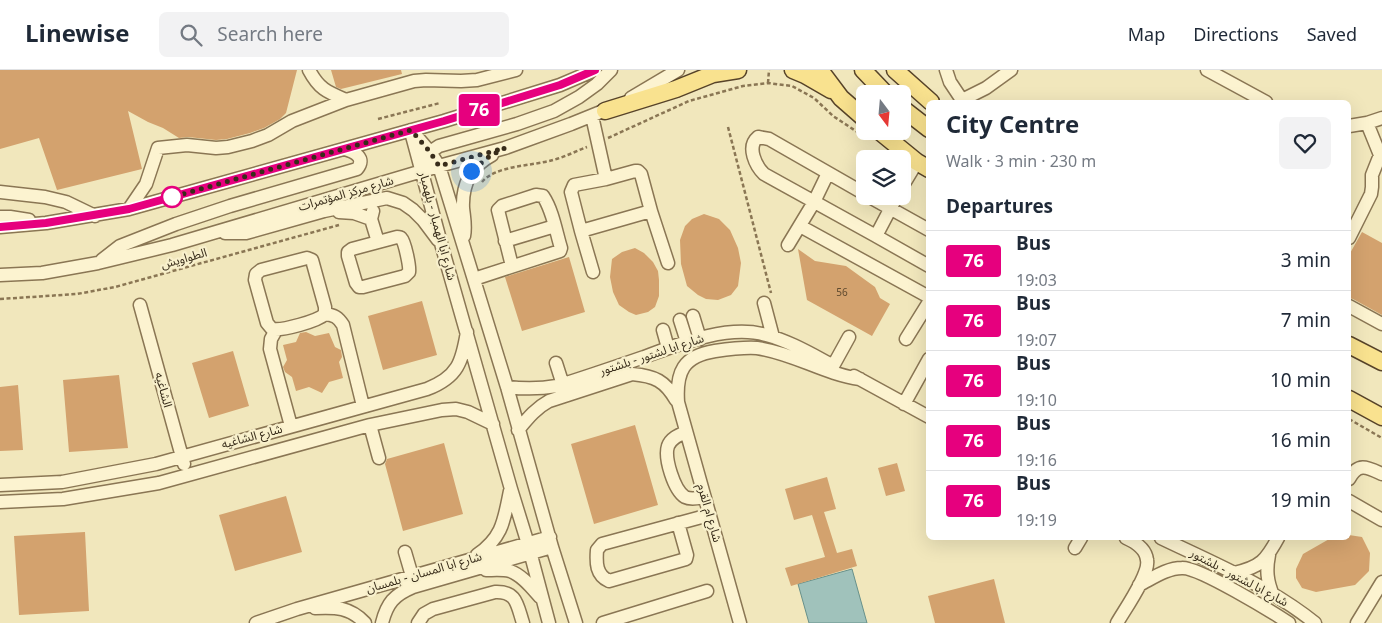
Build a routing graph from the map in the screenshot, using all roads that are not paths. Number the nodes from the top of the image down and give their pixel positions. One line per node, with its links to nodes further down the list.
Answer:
1 (309, 70): 17 (street)
2 (516, 70): 14 (street)
3 (595, 70): 26 (street)
4 (611, 70): 30 (street)
5 (678, 70): 21 (street, شارع مركز المؤتمرات)
6 (738, 70): 21 (main road)
7 (793, 70): 16 (main road)
8 (820, 70): 16 (main road)
9 (862, 70): 15 (main road)
10 (895, 70): 18 (main road)
11 (946, 70): 12 (street)
12 (1011, 70)
13 (1207, 70): 19 (street)
14 (439, 75): 17 (street)
15 (877, 85)
16 (841, 98): 20 (main road)
17 (346, 100): 44 (street)
18 (930, 100)
19 (1262, 100)
20 (856, 111)
21 (598, 114): 28 (street, شارع مركز المؤتمرات); 37 (street)
22 (911, 115): 25 (main road)
23 (1374, 121): 24 (street); 31 (street)
24 (1351, 126)
25 (926, 127)
26 (411, 130): 29 (street); 30 (street, شارع ابا الهمبار - بلهمبار); 34 (street, شارع ابا الهمبار - بلهمبار)
27 (882, 140): 32 (main road)
28 (505, 148): 33 (street, شارع مركز المؤتمرات); 60 (street)
29 (345, 149): 44 (street); 63 (street)
30 (430, 152): 33 (street, شارع ابا الهمبار - بلهمبار); 34 (street)
31 (1381, 154): 56 (street)
32 (923, 165): 36 (street)
33 (439, 166): 34 (street, شارع مركز المؤتمرات); 60 (street, شارع ابا الهمبار - بلهمبار)
34 (422, 171): 54 (street, شارع مركز المؤتمرات); 62 (street, شارع ابا الهمبار - بلهمبار)
35 (828, 173): 38 (street); 41 (street); 41 (street)
36 (911, 178)
37 (606, 179): 47 (street); 55 (street)
38 (856, 189)
39 (0, 192): 48 (street)
40 (379, 199): 46 (street); 49 (street); 62 (street)
41 (814, 202): 52 (street); 57 (street)
42 (883, 205): 45 (street)
43 (892, 205): 45 (street)
44 (129, 209): 48 (street)
45 (890, 209): 53 (street); 57 (street)
46 (324, 211): 49 (street); 54 (street)
47 (652, 211): 55 (street); 64 (street)
48 (95, 216): 50 (street)
49 (371, 219): 59 (street)
50 (2, 225)
51 (555, 226): 58 (street); 58 (street); 66 (street)
52 (800, 226): 61 (street); 70 (street)
53 (926, 228)
54 (216, 231): 63 (street, شارع مركز المؤتمرات)
55 (581, 231): 67 (street)
56 (1351, 234)
57 (876, 236): 65 (street)
58 (506, 241): 66 (street)
59 (378, 242): 59 (street)
60 (463, 243): 69 (street, شارع ابا الهمبار - بلهمبار)
61 (788, 245)
62 (442, 247): 81 (street, شارع ابا الهمبار - بلهمبار)
63 (98, 263): 68 (street, شارع مركز المؤتمرات)
64 (668, 263)
65 (926, 264)
66 (512, 266): 69 (street)
67 (593, 272)
68 (0, 275)
69 (474, 279): 95 (street, شارع ابا الهمبار - بلهمبار)
70 (926, 295)
71 (764, 300): 82 (street)
72 (140, 305): 107 (street, الشاغيه)
73 (926, 307): 85 (street)
74 (1351, 307): 78 (street)
75 (325, 314): 79 (street); 79 (street); 99 (street)
76 (693, 316): 84 (street)
77 (680, 320): 86 (street)
78 (1382, 324)
79 (276, 330): 104 (street)
80 (663, 330): 88 (street)
81 (467, 332): 99 (street, شارع الشاغيه); 102 (street, شارع ابا الهمبار - بلهمبار)
82 (769, 336): 84 (street, شارع ابا لشتور - بلشتور); 92 (street, شارع ابا لشتور - بلشتور)
83 (849, 337): 92 (street)
84 (700, 339): 86 (street, شارع ابا لشتور - بلشتور)
85 (906, 339)
86 (687, 342): 88 (street, شارع ابا لشتور - بلشتور)
87 (1351, 346): 89 (main road)
88 (668, 348): 94 (street, شارع ابا لشتور - بلشتور)
89 (1382, 362)
90 (556, 363): 94 (street)
91 (926, 364): 98 (street)
92 (833, 366): 93 (street, شارع ابا لشتور - بلشتور)
93 (860, 379): 97 (street, شارع ام القرم); 98 (street, شارع ابا لشتور - بلشتور)
94 (562, 384): 95 (street, شارع ابا لشتور - بلشتور)
95 (507, 387): 105 (street, شارع ابا الهمبار - بلهمبار)
96 (1351, 400): 101 (main road)
97 (678, 402): 105 (street, شارع ام القرم); 106 (street, شارع ام القرم)
98 (904, 404): 100 (street, شارع ابا لشتور - بلشتور)
99 (364, 406): 104 (street, شارع الشاغيه)
100 (926, 415)
101 (1382, 417)
102 (493, 424): 103 (street, شارع الشاغيه); 114 (street, شارع ابا الهمبار - بلهمبار)
103 (370, 425): 108 (street); 110 (street, شارع الشاغيه)
104 (291, 426): 107 (street, شارع الشاغيه)
105 (518, 430): 125 (street, شارع ابا الهمبار - بلهمبار)
106 (686, 432): 115 (street, شارع ام القرم); 115 (street)
107 (182, 457): 110 (street, الشاغيه); 112 (street, شارع الشاغيه)
108 (379, 458)
109 (1382, 474): 111 (street)
110 (187, 475): 116 (street, شارع الشاغيه)
111 (1351, 477)
112 (69, 480): 113 (street, شارع الشاغيه); 116 (street)
113 (0, 485)
114 (511, 489): 126 (street, شارع ابا الهمبار - بلهمبار); 129 (street)
115 (704, 497): 119 (street, شارع ام القرم)
116 (71, 498): 117 (street, شارع الشاغيه)
117 (0, 502)
118 (1351, 502): 120 (street)
119 (709, 514): 121 (street); 146 (street, شارع ام القرم)
120 (1382, 520)
121 (678, 523): 121 (street)
122 (1130, 540): 133 (street)
123 (1165, 540): 130 (street, شارع ابا لشتور - بلشتور)
124 (1277, 540): 128 (street)
125 (551, 542): 126 (street, شارع ابا المسان - بلمسان); 144 (street, شارع ابا الهمبار - بلهمبار)
126 (529, 548): 129 (street, شارع ابا المسان - بلمسان); 136 (street, شارع ابا الهمبار - بلهمبار)
127 (405, 552): 131 (street)
128 (1269, 555): 130 (street); 135 (street)
129 (468, 565): 131 (street, شارع ابا المسان - بلمسان); 136 (street); 140 (street, شارع ابا المسان - بلمسان)
130 (1234, 573): 135 (street, شارع ابا لشتور - بلشتور)
131 (412, 576): 137 (street, شارع ابا المسان - بلمسان)
132 (1382, 582): 150 (street)
133 (1140, 585): 147 (street); 148 (street, شارع ابا لشتور - بلشتور)
134 (707, 590): 145 (street)
135 (1272, 595): 149 (street, شارع ابا لشتور - بلشتور)
136 (543, 601): 143 (street, شارع ابا الهمبار - بلهمبار)
137 (297, 609): 138 (street, شارع ابا المسان - بلمسان); 139 (street, شارع ابا المسان - بلمسان)
138 (256, 623)
139 (365, 623)
140 (382, 623)
141 (418, 623): 142 (street)
142 (523, 623)
143 (549, 623)
144 (576, 623)
145 (603, 623)
146 (740, 623)
147 (1117, 623)
148 (1289, 623)
149 (1315, 623)
150 (1357, 623)

